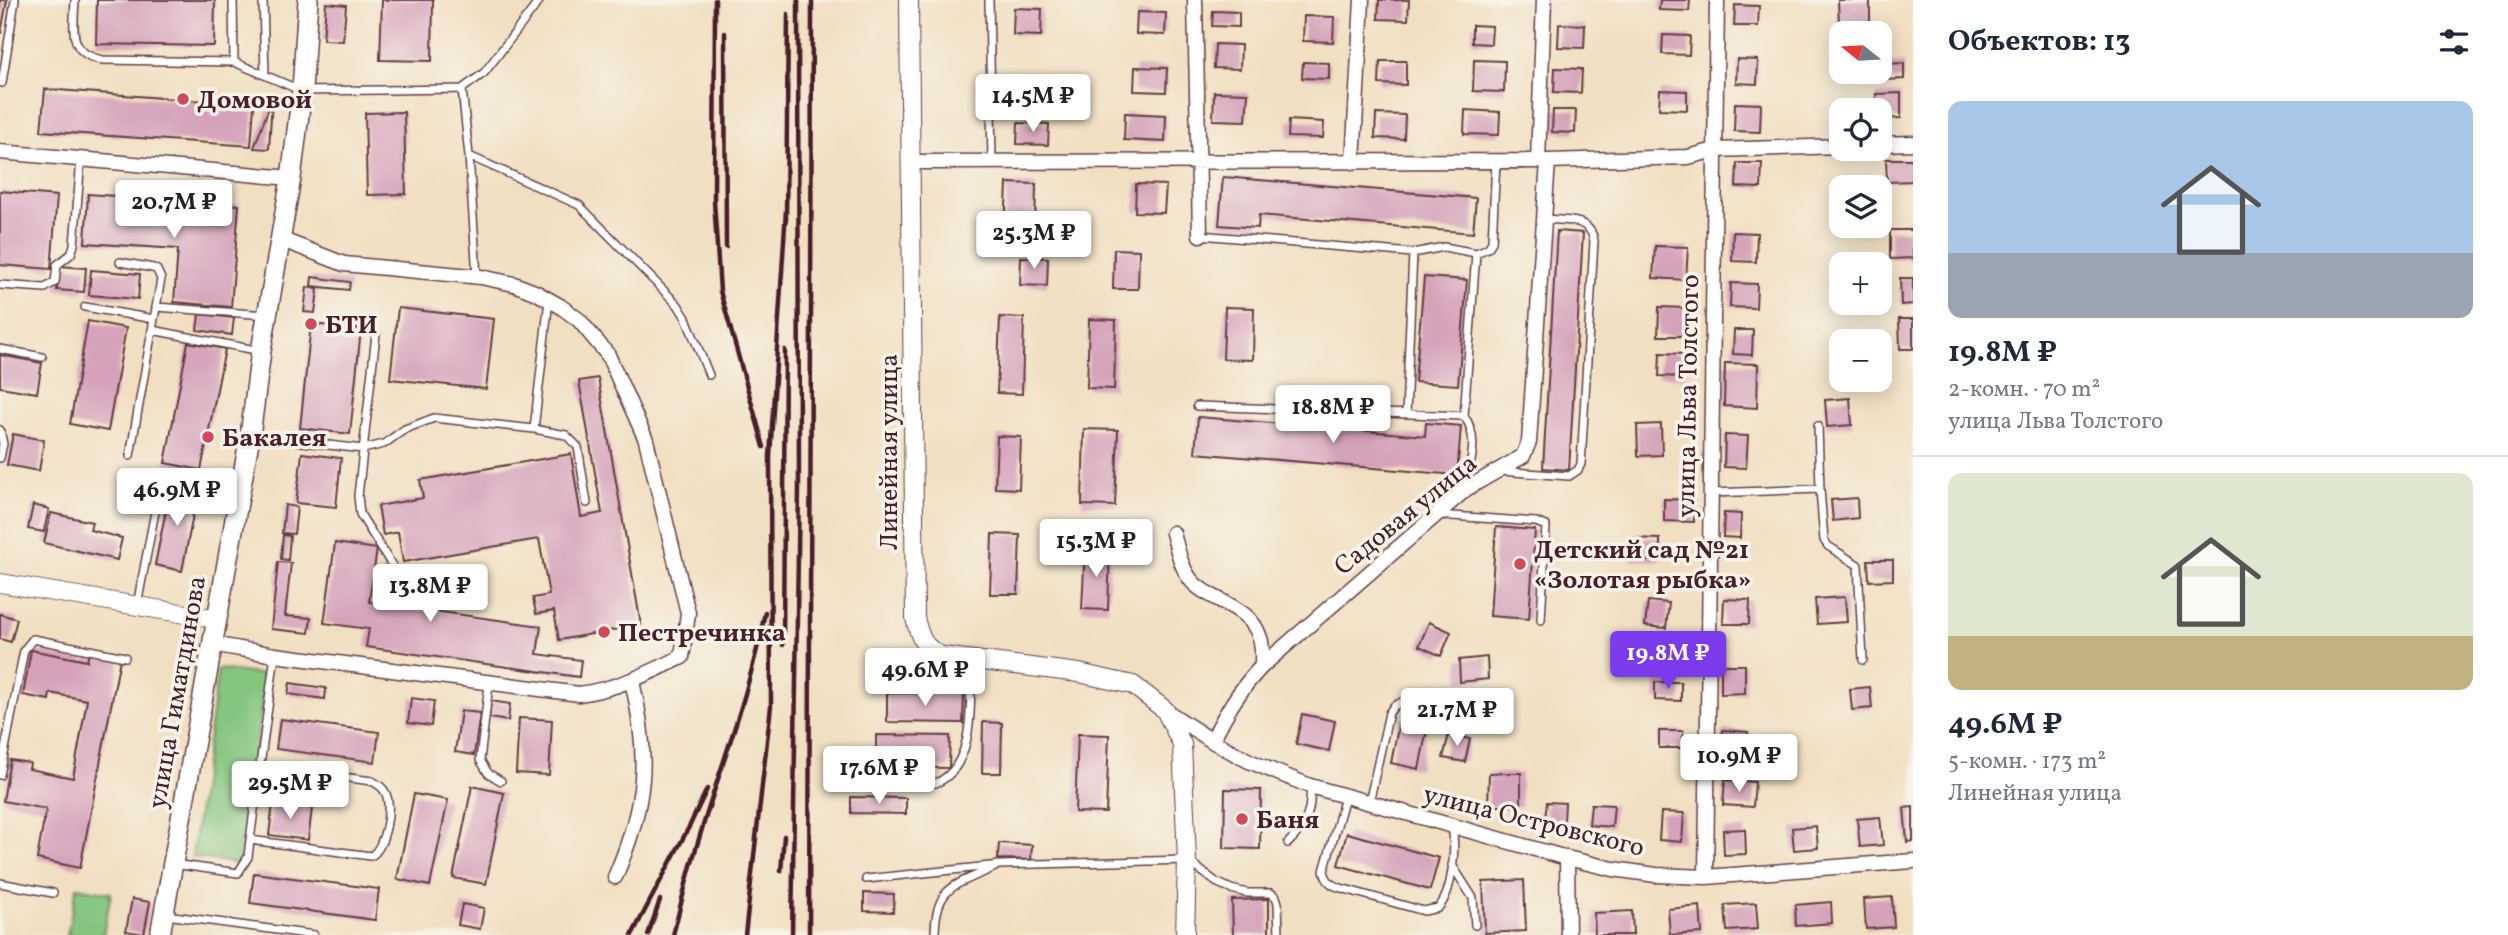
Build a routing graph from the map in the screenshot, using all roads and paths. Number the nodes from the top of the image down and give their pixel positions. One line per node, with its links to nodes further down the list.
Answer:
1 (15, 0): 15 (lane)
2 (75, 0): 13 (lane)
3 (233, 0): 13 (lane)
4 (263, 0): 14 (lane)
5 (308, 0): 17 (main road, улица Гиматдинова)
6 (540, 0): 16 (lane)
7 (909, 0): 27 (street, Линейная улица)
8 (989, 0): 30 (lane)
9 (1195, 0): 28 (street)
10 (1362, 0): 29 (street)
11 (1544, 0): 26 (street, Садовая улица)
12 (1717, 0): 21 (street, улица Льва Толстого)
13 (234, 62): 14 (lane)
14 (265, 75): 17 (lane)
15 (2, 83)
16 (462, 89): 17 (lane); 23 (lane)
17 (302, 91): 31 (main road, улица Гиматдинова)
18 (1913, 144): 19 (street)
19 (1892, 145)
20 (1829, 146): 21 (street)
21 (1715, 150): 26 (street); 65 (street, улица Льва Толстого)
22 (0, 152): 24 (street)
23 (469, 156): 38 (lane); 50 (lane)
24 (81, 159): 31 (street); 39 (lane)
25 (1496, 161): 26 (street); 29 (street); 36 (lane)
26 (1543, 161): 32 (street, Садовая улица)
27 (912, 162): 30 (street); 77 (street, Линейная улица)
28 (1199, 162): 29 (street); 30 (street); 33 (street)
29 (1353, 162)
30 (992, 163)
31 (290, 178): 34 (main road, улица Гиматдинова)
32 (1544, 219): 61 (street, Садовая улица); 61 (lane)
33 (1200, 235): 35 (lane)
34 (280, 239): 38 (street); 43 (main road, улица Гиматдинова)
35 (1413, 253): 36 (lane); 52 (lane)
36 (1476, 253): 53 (lane)
37 (120, 262): 42 (lane)
38 (477, 277): 40 (street)
39 (0, 285)
40 (549, 299): 55 (lane); 80 (street)
41 (85, 307): 44 (lane)
42 (156, 307): 43 (lane); 44 (lane)
43 (268, 315): 48 (main road, улица Гиматдинова)
44 (154, 318): 45 (lane)
45 (152, 330): 48 (lane); 59 (lane)
46 (376, 334): 58 (lane)
47 (0, 349): 49 (lane)
48 (261, 351): 57 (main road, улица Гиматдинова)
49 (42, 357)
50 (709, 375)
51 (1197, 406): 52 (lane)
52 (1406, 414): 53 (lane)
53 (1464, 416): 62 (lane)
54 (1818, 426): 63 (lane)
55 (534, 429): 58 (lane); 66 (lane)
56 (0, 430): 60 (lane)
57 (250, 436): 58 (lane); 72 (main road, улица Гиматдинова)
58 (363, 449): 70 (lane)
59 (130, 456)
60 (0, 458)
61 (1496, 471): 62 (street, Садовая улица)
62 (1466, 489): 67 (street, Садовая улица)
63 (1820, 489): 65 (lane); 78 (lane)
64 (159, 491): 71 (lane)
65 (1710, 494): 102 (street, улица Льва Толстого)
66 (587, 503)
67 (1437, 514): 73 (lane); 79 (street, Садовая улица)
68 (1173, 533): 79 (street)
69 (0, 583): 71 (street)
70 (457, 589)
71 (137, 606): 72 (street)
72 (216, 619): 74 (main road, улица Гиматдинова)
73 (1541, 620)
74 (212, 644): 75 (street); 98 (main road, улица Гиматдинова)
75 (275, 656): 81 (street); 85 (lane)
76 (125, 657): 86 (lane)
77 (971, 660): 83 (street, Линейная улица); 88 (lane)
78 (1863, 660)
79 (1262, 666): 84 (street, Садовая улица)
80 (632, 681): 81 (street); 101 (street)
81 (489, 684): 87 (lane)
82 (1402, 702): 91 (lane)
83 (1165, 710): 84 (street, улица Островского); 96 (street)
84 (1212, 741): 89 (street, улица Островского)
85 (260, 766): 93 (lane); 93 (lane)
86 (0, 775)
87 (501, 781)
88 (856, 782)
89 (1310, 786): 90 (street, улица Островского); 94 (lane)
90 (1345, 797): 91 (street, улица Островского); 100 (lane)
91 (1369, 804): 92 (street, улица Островского)
92 (1452, 827): 95 (street, улица Островского); 100 (lane)
93 (250, 841): 98 (lane)
94 (1288, 842)
95 (1567, 858): 102 (street, улица Островского); 113 (street)
96 (1186, 860): 99 (lane); 111 (street); 112 (lane)
97 (1913, 861): 102 (street, улица Островского)
98 (172, 864): 106 (main road, улица Гиматдинова)
99 (1000, 865): 103 (lane); 110 (lane)
100 (1452, 865): 107 (lane)
101 (615, 877)
102 (1706, 877)
103 (866, 879)
104 (0, 883): 105 (lane)
105 (53, 893)
106 (164, 915): 108 (main road, улица Гиматдинова); 109 (lane)
107 (1475, 925)
108 (160, 935)
109 (314, 935)
110 (935, 935)
111 (1185, 935)
112 (1279, 935)
113 (1569, 935)

